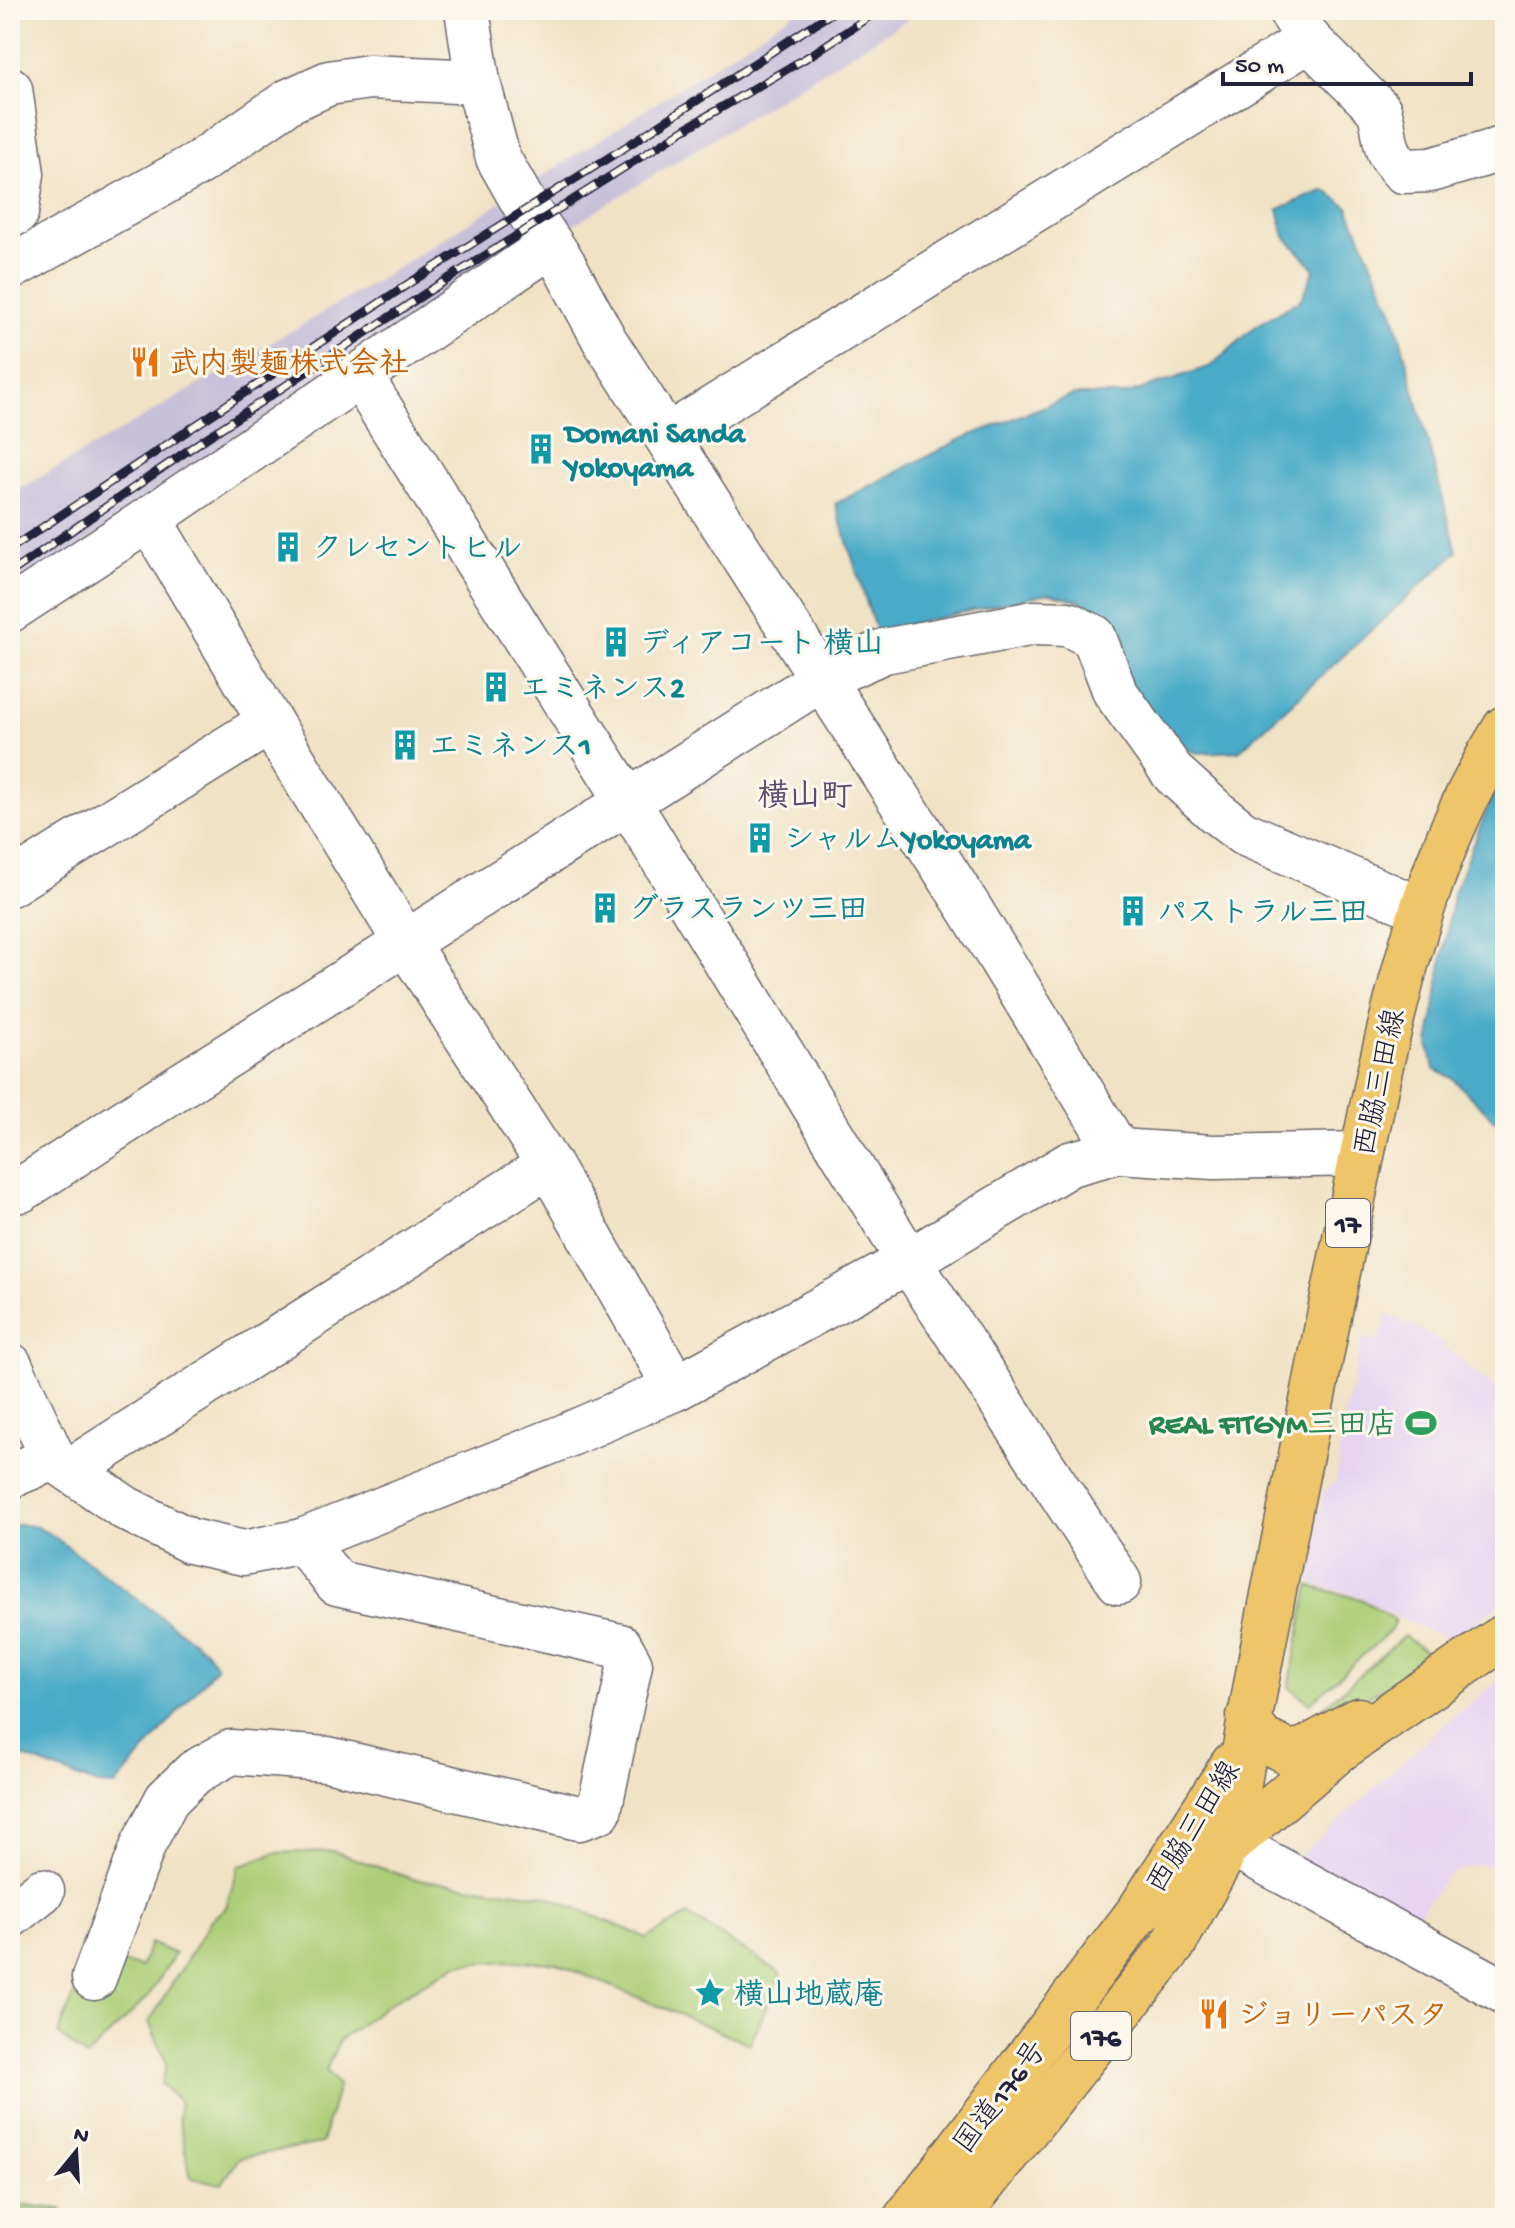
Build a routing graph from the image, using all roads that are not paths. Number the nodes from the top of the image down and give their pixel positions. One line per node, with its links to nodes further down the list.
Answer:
1 (467, 10): 3 (street)
2 (1299, 25): 5 (street); 10 (street)
3 (478, 82): 7 (street); 8 (street)
4 (10, 89): 6 (street)
5 (1505, 148)
6 (13, 211): 8 (street)
7 (551, 245): 9 (street); 10 (street)
8 (26, 259)
9 (360, 376): 11 (street); 16 (street)
10 (668, 436): 13 (street)
11 (149, 519): 12 (street); 14 (street)
12 (10, 610)
13 (823, 678): 16 (street); 18 (street); 20 (street)
14 (270, 722): 17 (street); 19 (street)
15 (1505, 728): 18 (main road, 西脇三田線 / 17)
16 (628, 802): 19 (street); 24 (street)
17 (10, 884)
18 (1420, 909): 21 (main road, 西脇三田線 / 17)
19 (406, 943): 22 (street); 23 (street)
20 (1118, 1151): 21 (street); 24 (street)
21 (1362, 1154): 33 (main road, 西脇三田線 / 17)
22 (549, 1165): 26 (street); 27 (street)
23 (10, 1191)
24 (909, 1261): 26 (street); 30 (street)
25 (10, 1365): 27 (street)
26 (676, 1388): 29 (street)
27 (62, 1464): 28 (street); 29 (street)
28 (10, 1476)
29 (302, 1541): 36 (street)
30 (1119, 1582)
31 (1505, 1636): 32 (main road, 国道176号 / 176)
32 (1448, 1676): 33 (main road); 34 (main road, 国道176号 / 176)
33 (1248, 1726): 34 (main road, 西脇三田線 / 17); 35 (main road, 西脇三田線 / 17)
34 (1230, 1843): 35 (main road, 国道176号 / 176); 37 (street); 39 (main road, 国道176号 / 176)
35 (1136, 1915): 38 (main road, 国道176号 / 176)
36 (94, 1978)
37 (1505, 1992)
38 (906, 2218)
39 (956, 2218)

